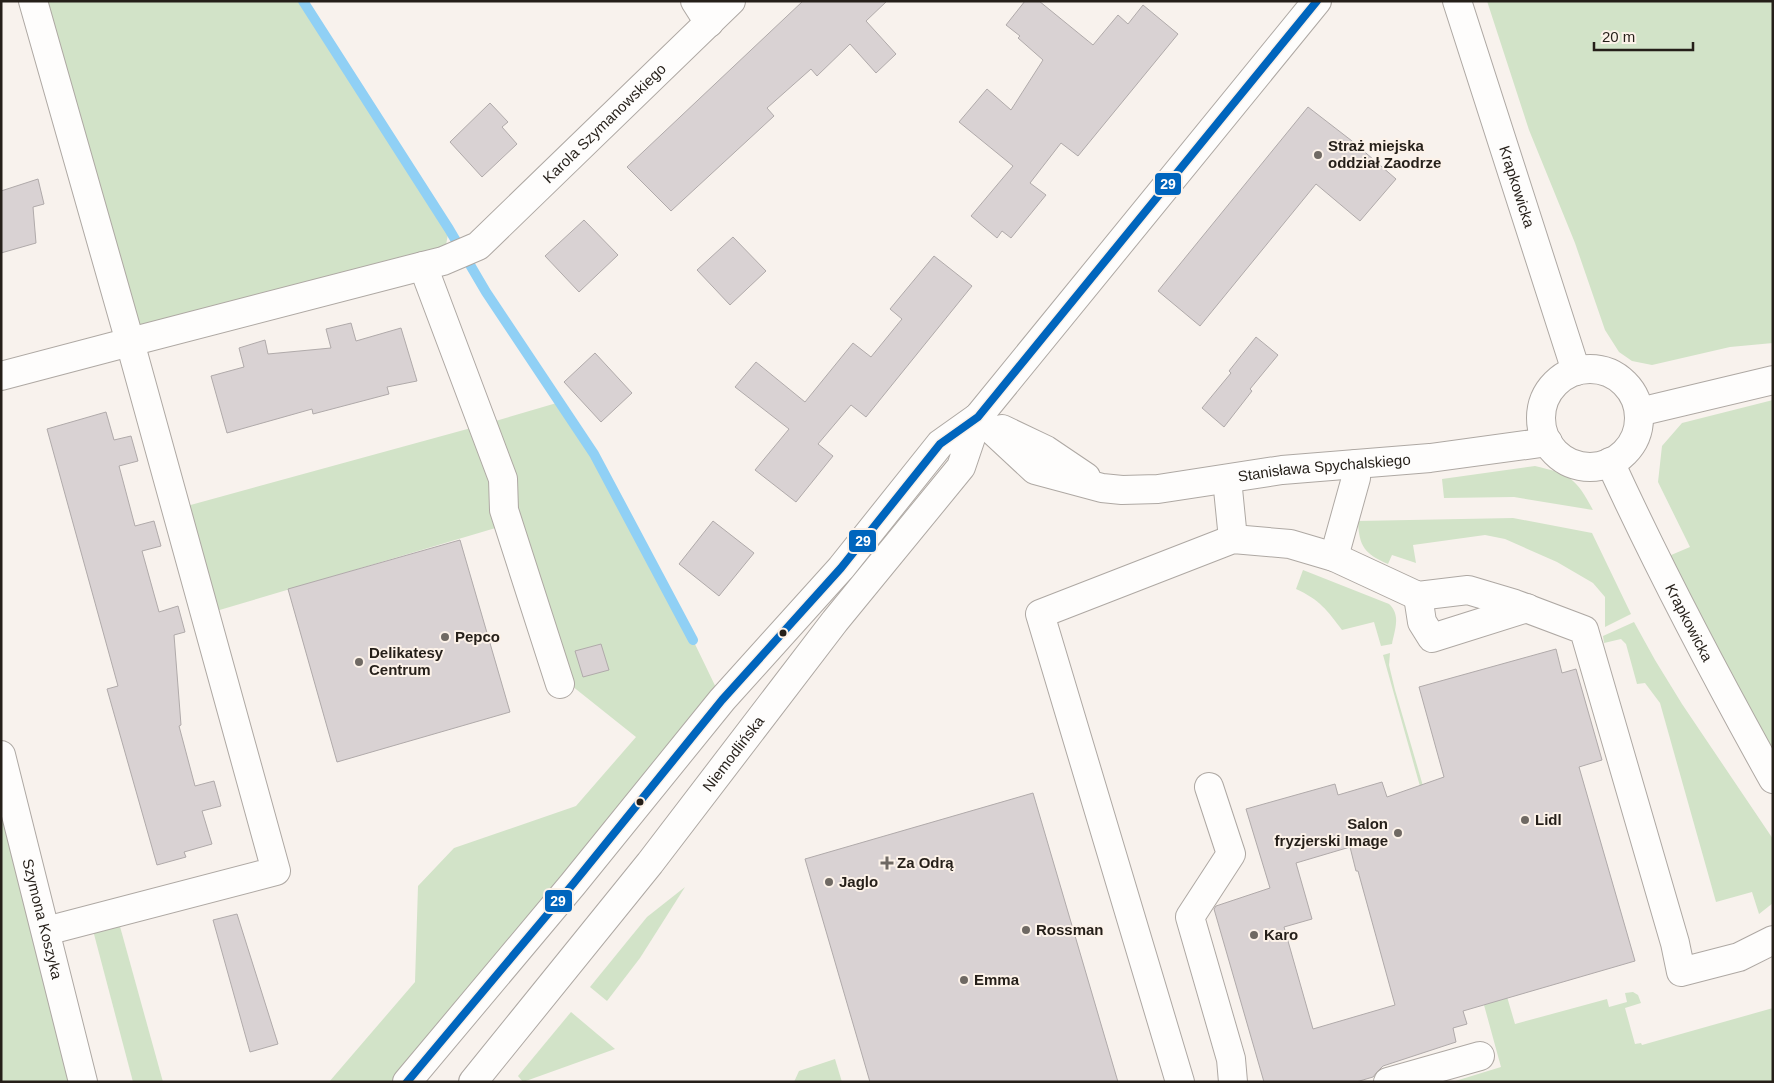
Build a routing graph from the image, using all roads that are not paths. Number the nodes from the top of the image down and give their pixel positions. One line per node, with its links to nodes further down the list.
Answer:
1 (33, 1): 7 (street)
2 (731, 1): 5 (street, Karola Szymanowskiego)
3 (1317, 1): 12 (street, Niemodlińska)
4 (1457, 1): 8 (street, Krapkowicka)
5 (702, 12): 6 (street, Karola Szymanowskiego)
6 (433, 264): 7 (street); 21 (street)
7 (130, 342): 9 (street); 25 (street)
8 (1576, 371): 11 (street); 13 (street)
9 (1, 376)
10 (1773, 380): 11 (street)
11 (1639, 412): 14 (street)
12 (978, 417): 16 (street, Stanisława Spychalskiego); 29 (street, Niemodlińska); 30 (street, Niemodlińska)
13 (1548, 442): 14 (street); 15 (street, Stanisława Spychalskiego)
14 (1610, 462): 23 (street, Krapkowicka)
15 (1356, 464): 16 (street, Stanisława Spychalskiego); 18 (street)
16 (1227, 479): 17 (street)
17 (1233, 539): 18 (street); 31 (street)
18 (1334, 557): 19 (street)
19 (1418, 596): 20 (street); 20 (street)
20 (1527, 608): 26 (street)
21 (560, 684)
22 (1, 755): 25 (street, Szymona Koszyka)
23 (1773, 779)
24 (1209, 787): 32 (street)
25 (46, 930): 28 (street, Szymona Koszyka)
26 (1773, 940)
27 (1480, 1056): 33 (street)
28 (83, 1082)
29 (407, 1082)
30 (473, 1082)
31 (1180, 1082)
32 (1233, 1082)
33 (1388, 1082)

